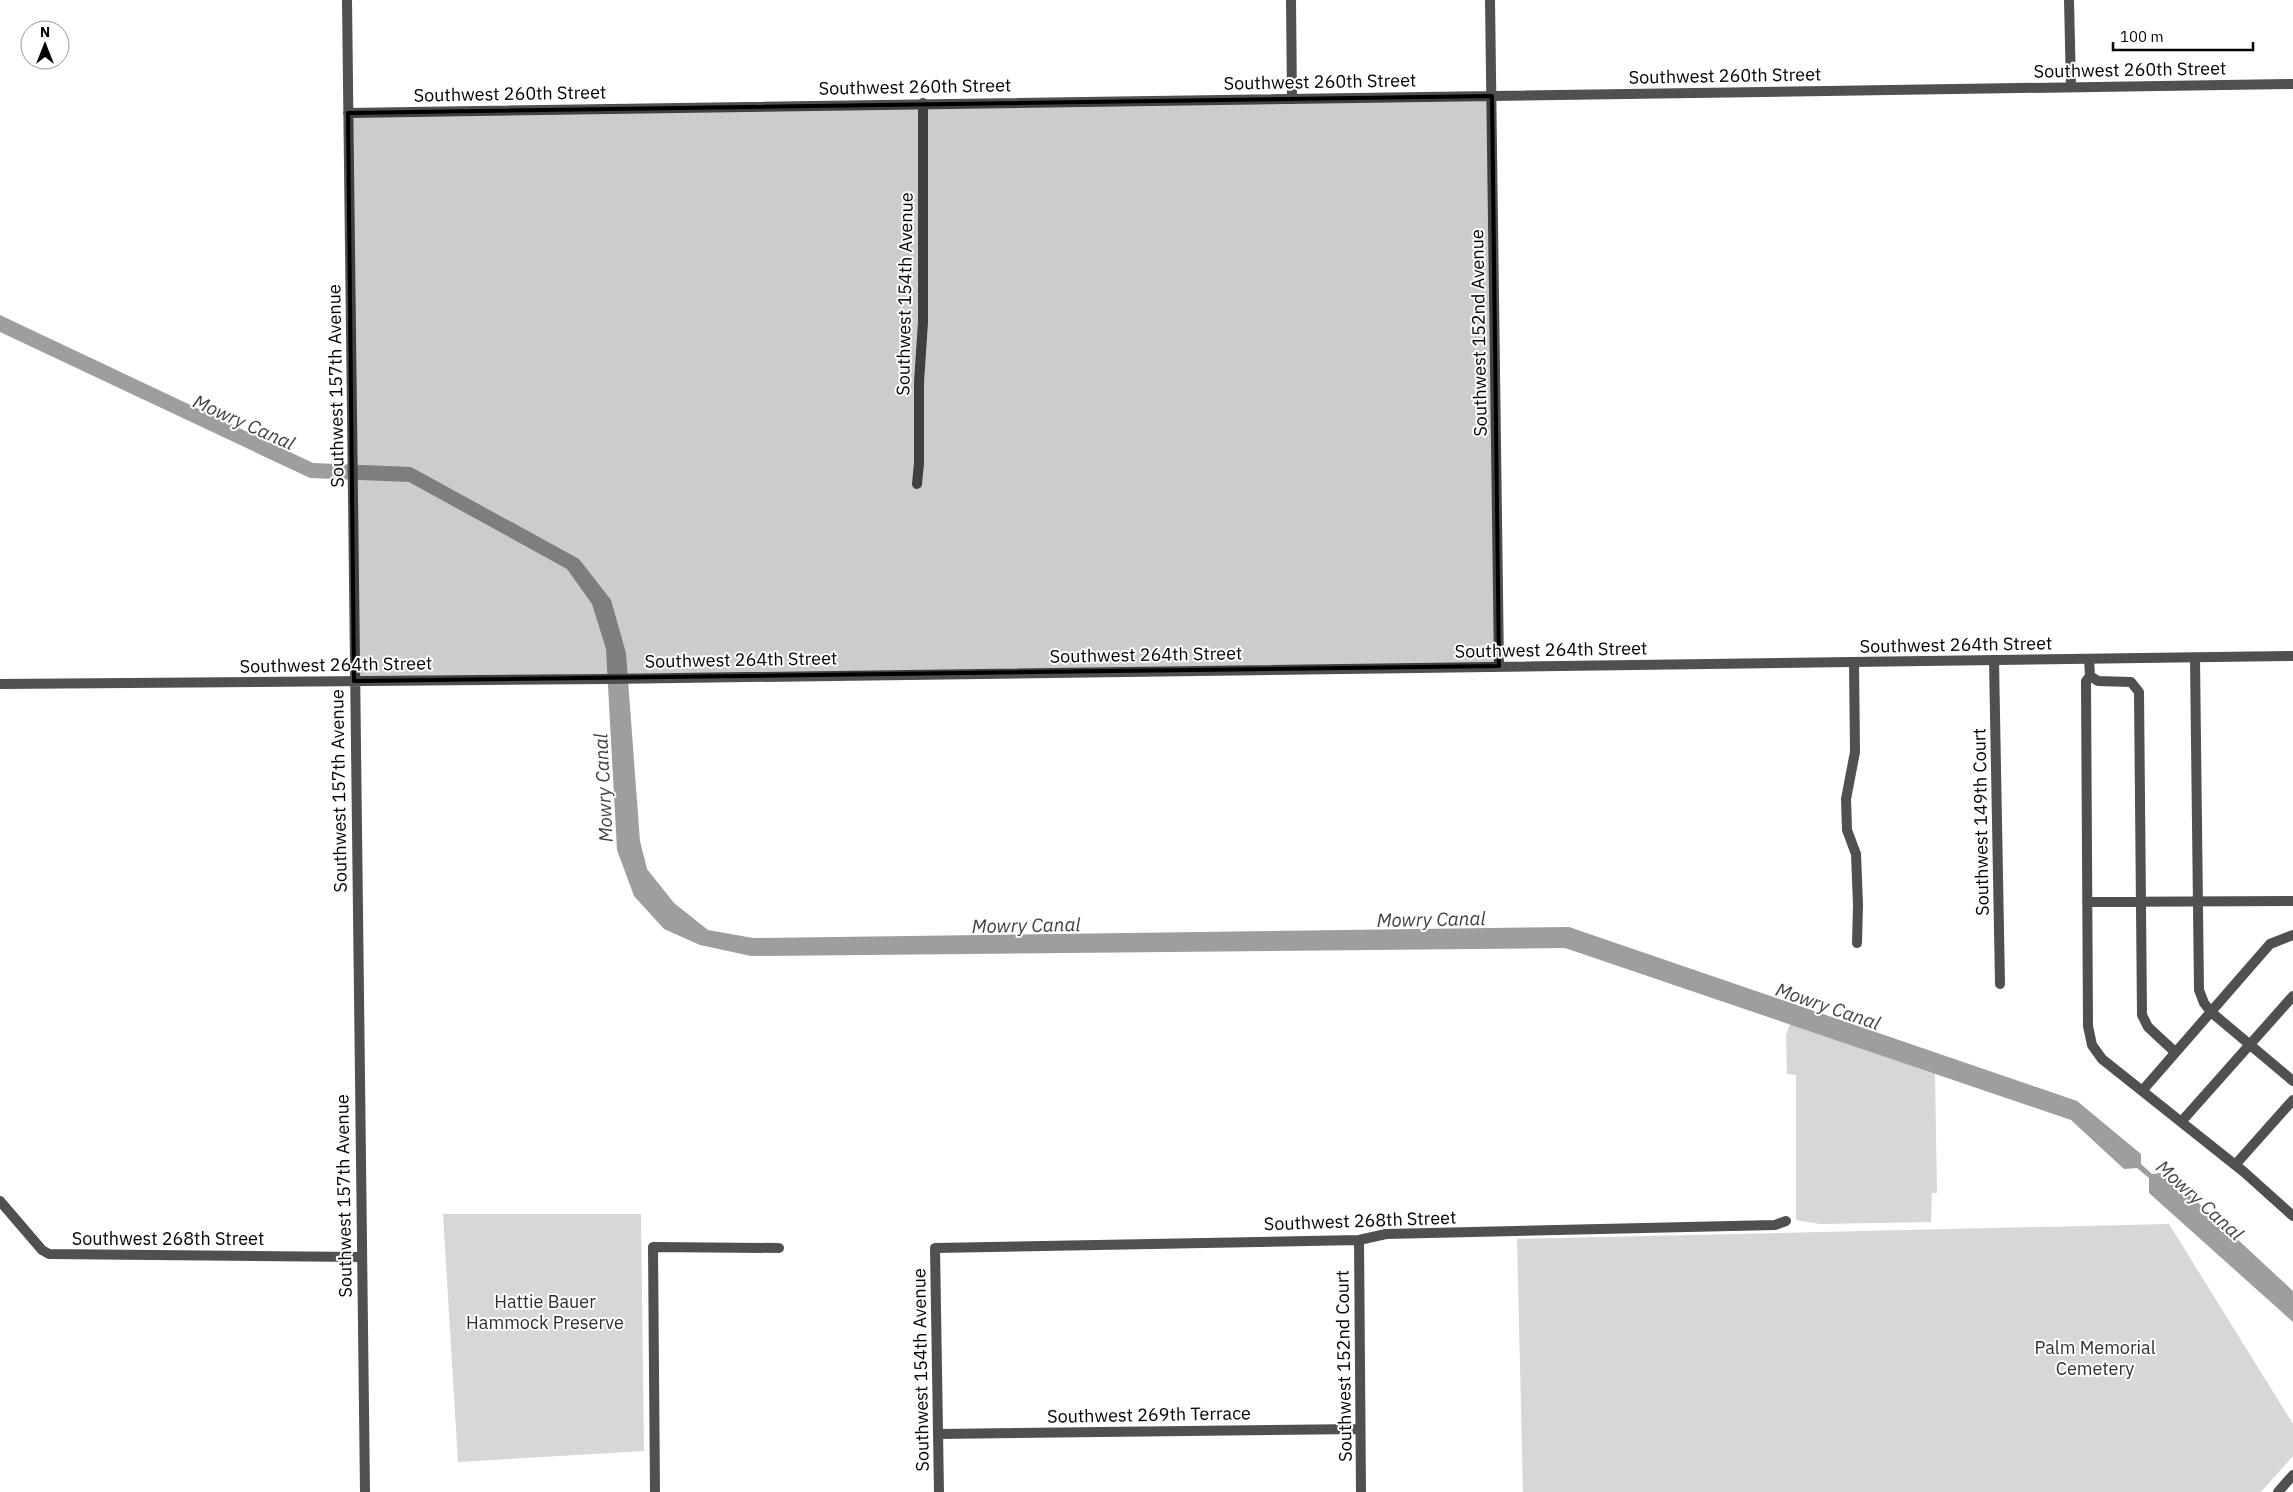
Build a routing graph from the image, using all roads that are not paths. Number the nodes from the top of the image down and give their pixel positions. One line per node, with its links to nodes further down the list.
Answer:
1 (348, 0): 10 (street, Southwest 157th Avenue)
2 (1291, 0): 8 (street)
3 (1490, 0): 7 (street, Southwest 152nd Avenue)
4 (2069, 0): 6 (street)
5 (2293, 84): 6 (street, Southwest 260th Street)
6 (2071, 87): 7 (street, Southwest 260th Street)
7 (1492, 96): 8 (street, Southwest 260th Street); 17 (street, Southwest 152nd Avenue)
8 (1292, 99): 9 (street, Southwest 260th Street)
9 (923, 104): 10 (street, Southwest 260th Street); 11 (street, Southwest 154th Avenue)
10 (348, 113): 19 (street, Southwest 157th Avenue)
11 (917, 484)
12 (2293, 656): 13 (street, Southwest 264th Street)
13 (2195, 658): 14 (street, Southwest 264th Street); 23 (street)
14 (2089, 659): 15 (street, Southwest 264th Street); 18 (street)
15 (1994, 660): 16 (street, Southwest 264th Street); 27 (street, Southwest 149th Court)
16 (1854, 663): 17 (street, Southwest 264th Street); 26 (street)
17 (1499, 666): 19 (street, Southwest 264th Street)
18 (2090, 676): 22 (street); 24 (street)
19 (354, 681): 20 (street, Southwest 264th Street); 43 (street, Southwest 157th Avenue)
20 (0, 684)
21 (2293, 900): 23 (street)
22 (2141, 901): 23 (street); 24 (street); 31 (street)
23 (2197, 901): 29 (street)
24 (2087, 902): 33 (street)
25 (2293, 936): 29 (street)
26 (1857, 943)
27 (2000, 984)
28 (2293, 996): 30 (street)
29 (2211, 1012): 30 (street); 31 (street)
30 (2250, 1045): 32 (street); 35 (street)
31 (2175, 1052): 33 (street)
32 (2293, 1081)
33 (2142, 1091): 35 (street)
34 (2293, 1100): 36 (street)
35 (2181, 1122): 36 (street)
36 (2235, 1165): 38 (street)
37 (0, 1201): 43 (street, Southwest 268th Street)
38 (2291, 1211)
39 (1786, 1221): 40 (street, Southwest 268th Street)
40 (1358, 1240): 42 (street, Southwest 268th Street); 44 (street, Southwest 152nd Court)
41 (779, 1248): 48 (street)
42 (935, 1248): 45 (street, Southwest 154th Avenue)
43 (361, 1257): 47 (street, Southwest 157th Avenue)
44 (1360, 1429): 45 (street, Southwest 269th Terrace); 50 (street, Southwest 152nd Court)
45 (938, 1434): 49 (street, Southwest 154th Avenue)
46 (2293, 1475): 51 (street)
47 (365, 1492)
48 (655, 1492)
49 (939, 1492)
50 (1361, 1492)
51 (2278, 1492)

